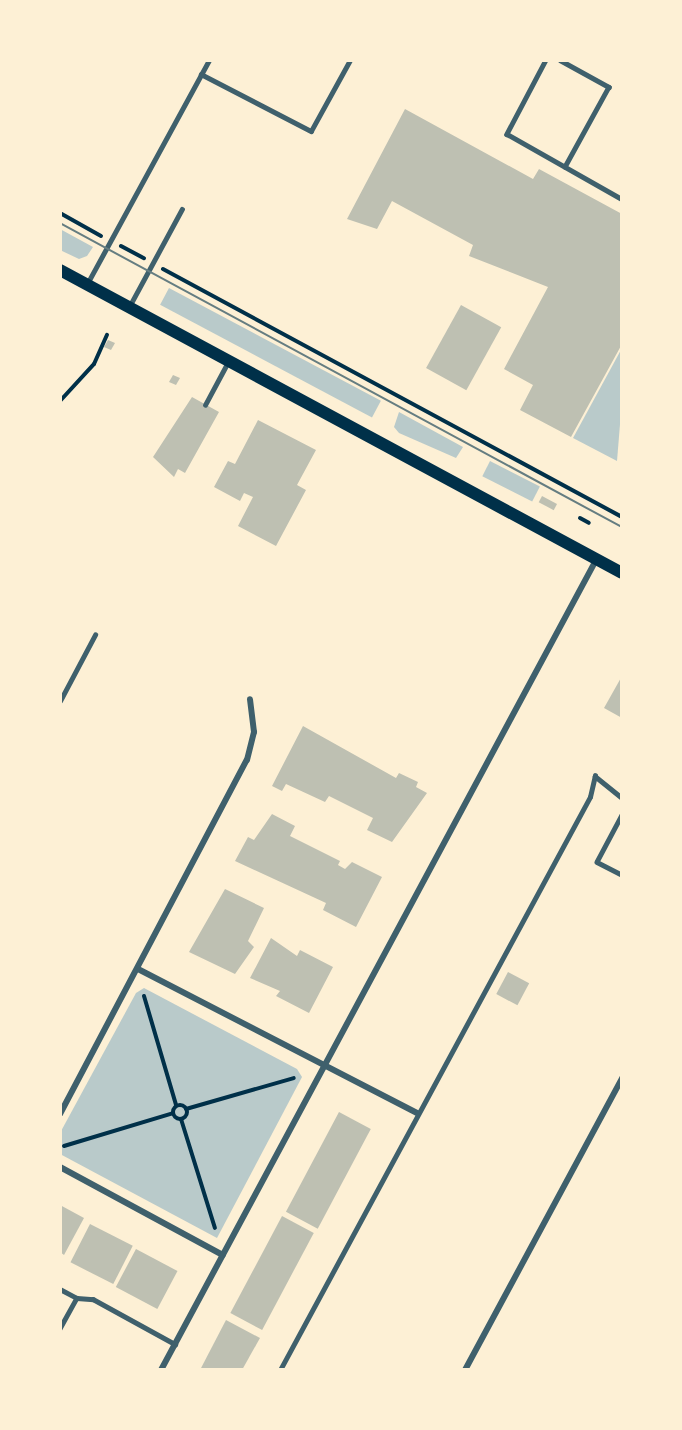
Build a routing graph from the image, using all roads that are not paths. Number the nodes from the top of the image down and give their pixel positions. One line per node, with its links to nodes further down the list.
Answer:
1 (209, 60): 5 (lane)
2 (350, 60): 5 (lane)
3 (546, 60): 6 (lane)
4 (560, 60): 6 (lane)
5 (201, 74): 10 (lane)
6 (565, 167): 7 (lane)
7 (622, 199)
8 (182, 209): 11 (lane)
9 (60, 270): 10 (main road)
10 (87, 284): 11 (main road)
11 (129, 307): 12 (main road)
12 (229, 360): 13 (lane); 14 (main road)
13 (205, 405)
14 (597, 559): 15 (main road); 23 (street)
15 (622, 573)
16 (95, 635): 18 (lane)
17 (250, 699): 22 (street)
18 (60, 701)
19 (622, 798): 25 (lane)
20 (622, 815): 21 (lane)
21 (622, 875)
22 (138, 969): 23 (street); 26 (street)
23 (324, 1067): 25 (street); 28 (street)
24 (622, 1078): 35 (street)
25 (417, 1113): 34 (lane)
26 (60, 1114)
27 (60, 1167): 28 (street)
28 (223, 1255): 32 (street)
29 (60, 1289): 30 (lane)
30 (77, 1298): 31 (lane); 32 (lane)
31 (60, 1329)
32 (175, 1344): 33 (street)
33 (161, 1370)
34 (280, 1370)
35 (465, 1370)

